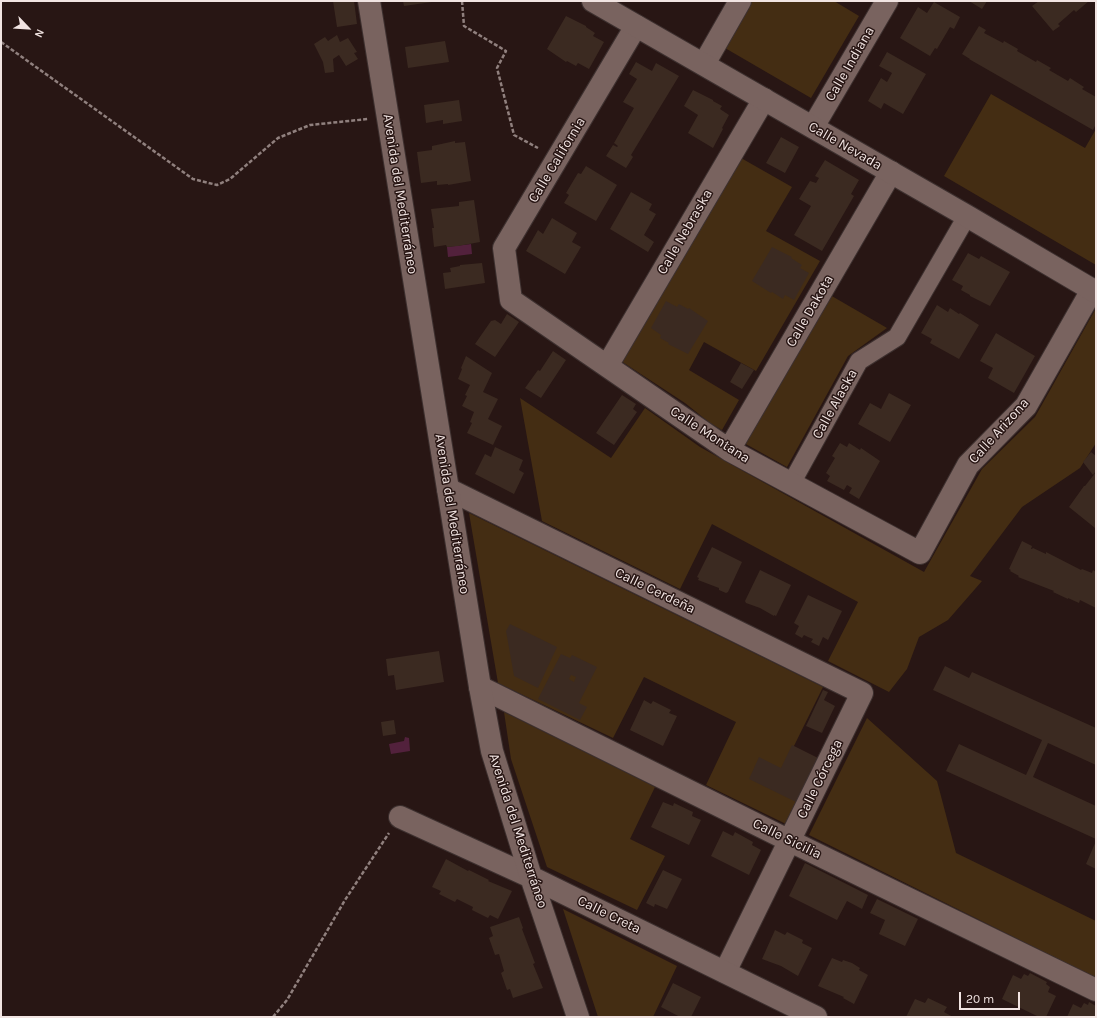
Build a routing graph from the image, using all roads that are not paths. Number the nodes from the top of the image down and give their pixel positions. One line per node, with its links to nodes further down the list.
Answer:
1 (369, 1): 16 (street, Avenida del Mediterráneo)
2 (593, 1): 5 (street, Calle Nevada)
3 (740, 1): 6 (street)
4 (887, 1): 8 (street, Calle Indiana)
5 (636, 26): 6 (street, Calle Nevada); 12 (street, Calle California)
6 (704, 64): 7 (street, Calle Nevada)
7 (764, 99): 8 (street, Calle Nevada); 13 (street, Calle Nebraska)
8 (813, 127): 9 (street, Calle Nevada)
9 (891, 172): 10 (street, Calle Nevada); 14 (street, Calle Dakota)
10 (967, 216): 11 (street, Calle Nevada); 15 (street, Calle Alaska)
11 (1094, 291): 17 (street, Calle Arizona)
12 (511, 300): 13 (street, Calle Montana)
13 (607, 366): 14 (street, Calle Montana)
14 (729, 450): 15 (street, Calle Montana)
15 (791, 484): 17 (street, Calle Montana)
16 (448, 489): 18 (street, Avenida del Mediterráneo); 19 (street, Calle Cerdeña)
17 (920, 553)
18 (480, 687): 21 (street, Calle Sicilia); 22 (street, Avenida del Mediterráneo)
19 (862, 693): 21 (street, Calle Córcega)
20 (400, 817): 22 (street, Calle Creta)
21 (790, 841): 23 (street, Calle Córcega); 24 (street, Calle Sicilia)
22 (531, 877): 23 (street, Calle Creta); 25 (street, Avenida del Mediterráneo)
23 (725, 972): 26 (street, Calle Creta)
24 (1096, 990)
25 (578, 1017)
26 (816, 1017)

